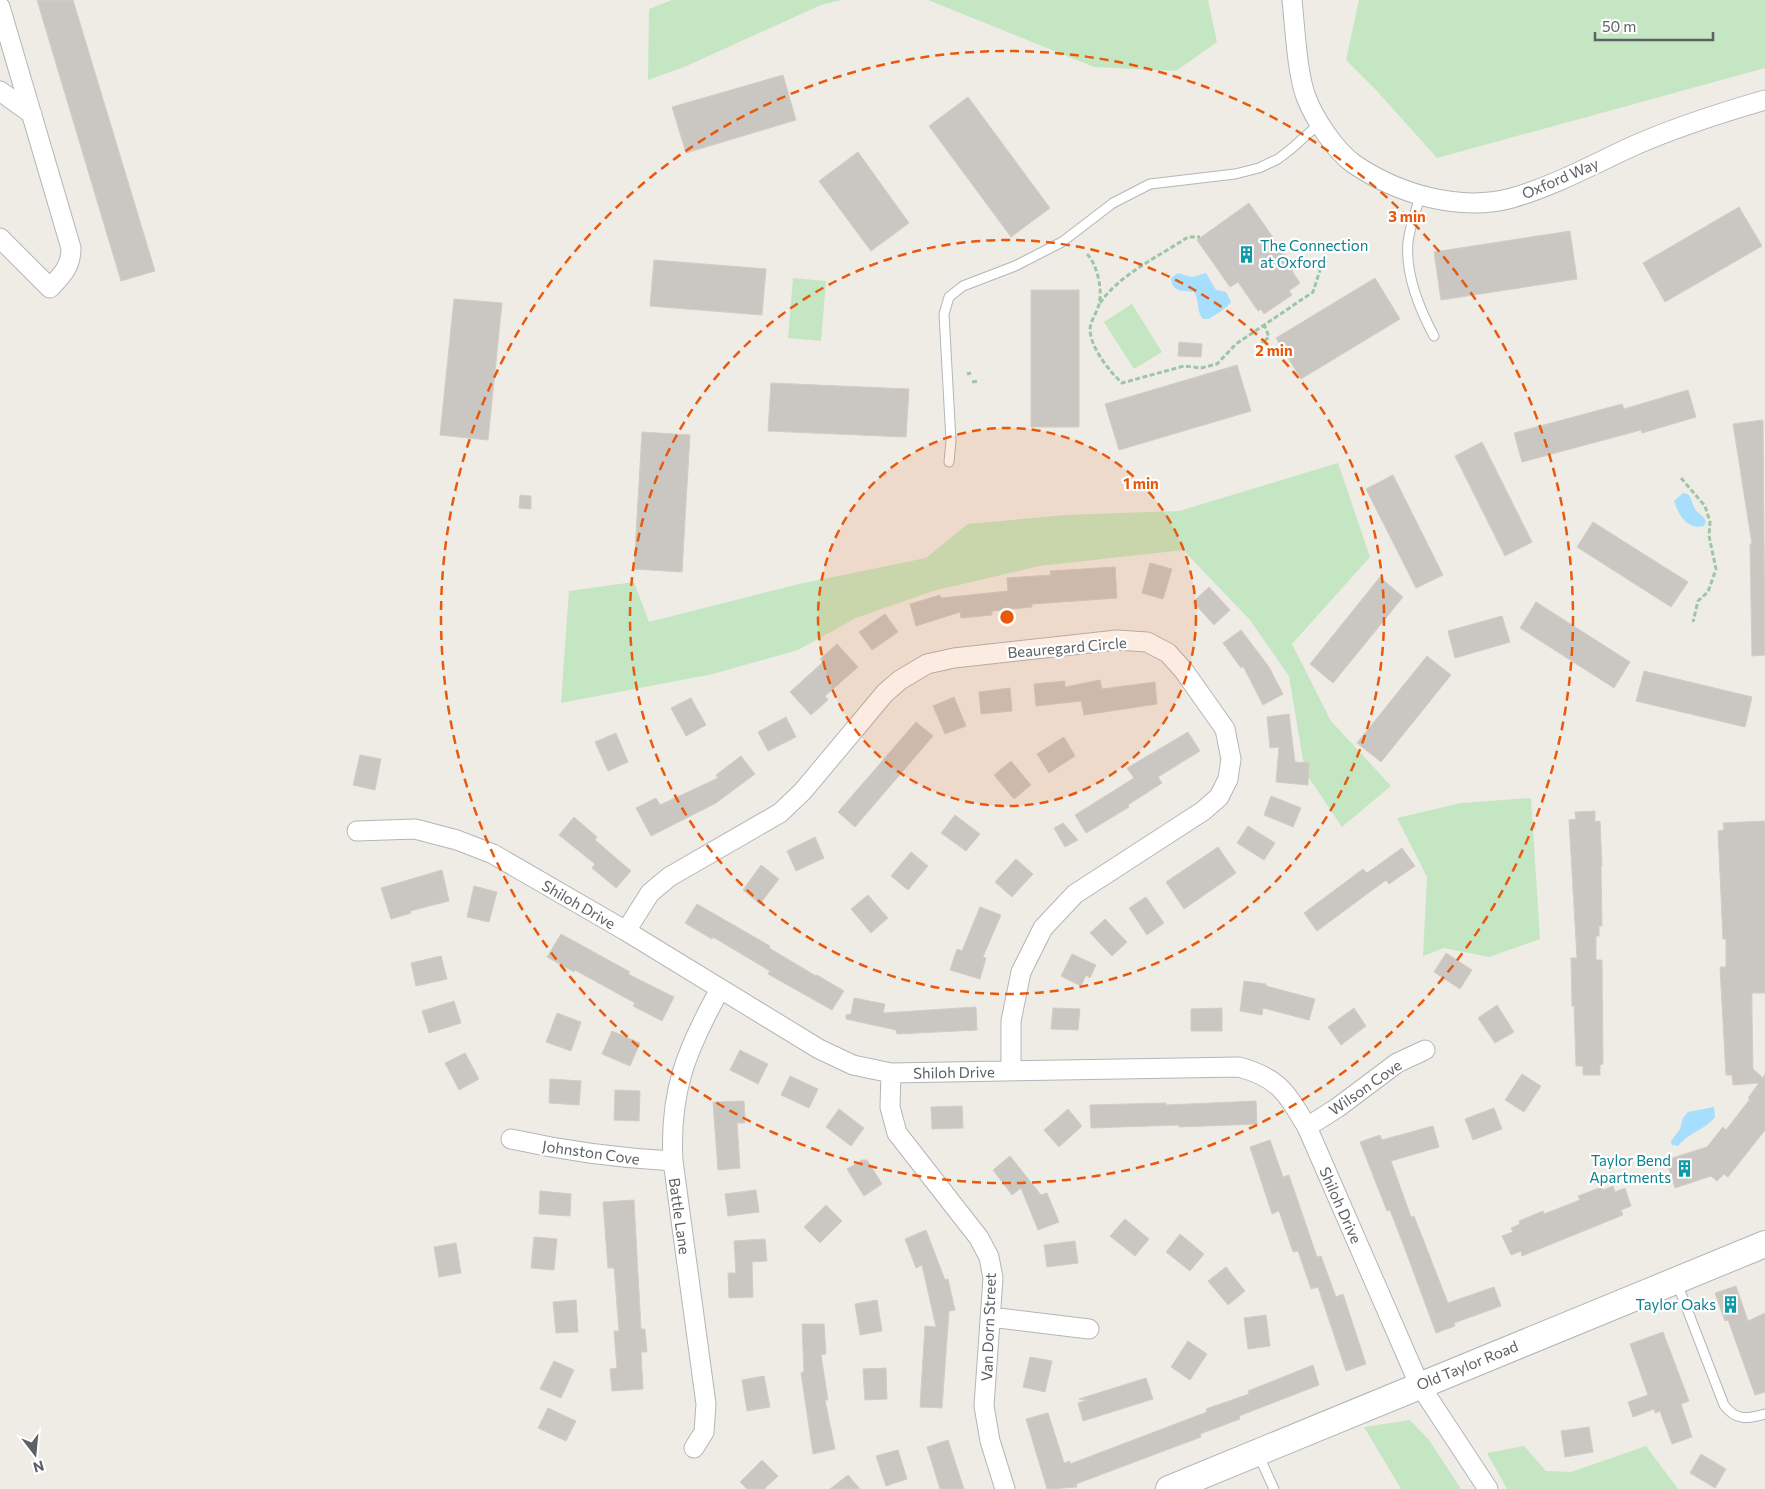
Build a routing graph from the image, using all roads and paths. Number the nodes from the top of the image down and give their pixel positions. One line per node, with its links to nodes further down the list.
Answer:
1 (1292, 0): 6 (street, Oxford Way)
2 (0, 7): 5 (street)
3 (0, 91): 5 (street)
4 (1765, 100): 7 (street, Oxford Way)
5 (32, 114): 9 (street)
6 (1319, 124): 7 (street, Oxford Way); 18 (lane)
7 (1420, 196): 14 (lane)
8 (1200, 237): 12 (path)
9 (0, 238)
10 (1086, 254): 12 (path)
11 (1322, 264): 13 (path)
12 (1100, 303): 13 (path)
13 (1264, 324): 15 (path)
14 (1434, 336)
15 (1259, 346)
16 (979, 381): 17 (path)
17 (972, 382)
18 (949, 462)
19 (1681, 478): 20 (path)
20 (1693, 622)
21 (357, 831): 22 (street, Shiloh Drive)
22 (626, 932): 23 (street, Shiloh Drive); 25 (street, Beauregard Circle)
23 (720, 989): 26 (street, Shiloh Drive); 29 (street, Battle Lane)
24 (1425, 1050): 27 (street, Wilson Cove)
25 (1011, 1070): 26 (street, Shiloh Drive); 27 (street, Shiloh Drive)
26 (890, 1074): 32 (street, Van Dorn Street)
27 (1307, 1127): 34 (street, Shiloh Drive)
28 (511, 1139): 29 (street, Johnston Cove)
29 (672, 1161): 36 (street, Battle Lane)
30 (1765, 1244): 31 (street, Old Taylor Road)
31 (1676, 1279): 34 (street, Old Taylor Road); 35 (lane)
32 (991, 1317): 33 (street); 38 (street, Van Dorn Street)
33 (1089, 1329)
34 (1419, 1384): 37 (street, Old Taylor Road); 41 (street, Shiloh Drive)
35 (1765, 1414)
36 (694, 1448)
37 (1257, 1451): 39 (street, Old Taylor Road); 40 (lane)
38 (1005, 1489)
39 (1170, 1489)
40 (1274, 1489)
41 (1488, 1489)

